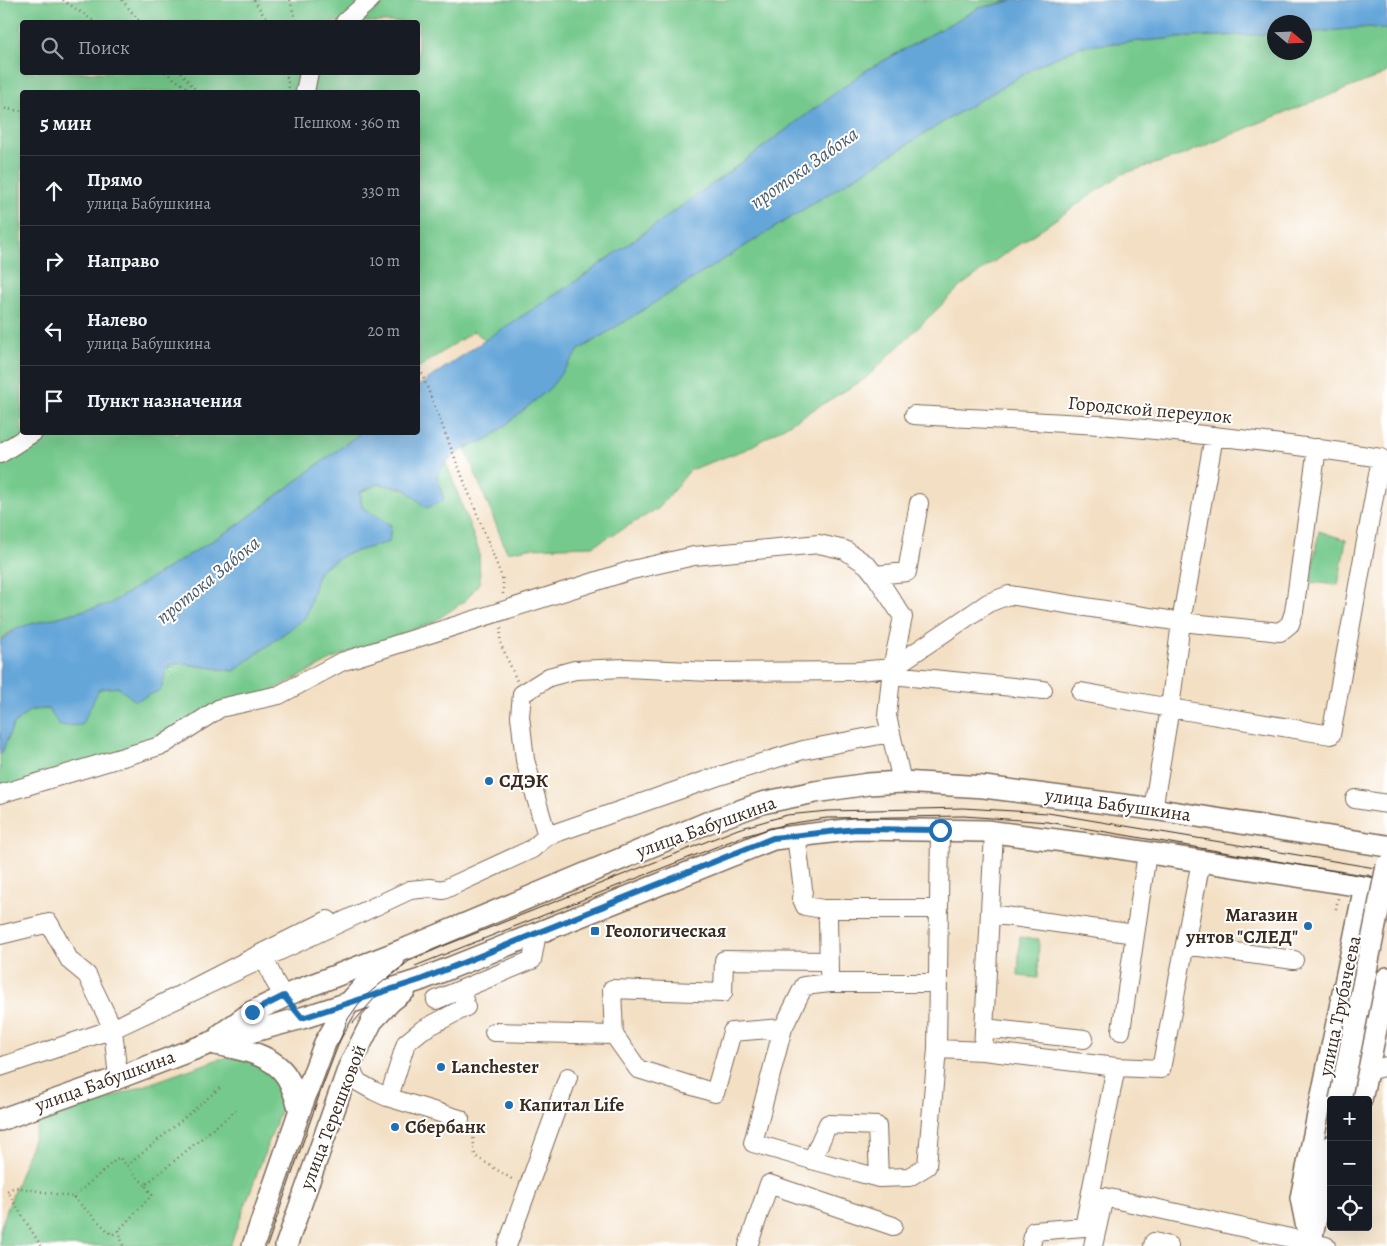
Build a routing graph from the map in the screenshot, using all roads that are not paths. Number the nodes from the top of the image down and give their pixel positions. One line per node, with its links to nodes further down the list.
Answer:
1 (370, 0): 2 (street)
2 (348, 20)
3 (308, 75): 4 (street)
4 (305, 90)
5 (914, 415): 7 (street, Городской переулок)
6 (29, 435): 9 (street)
7 (1214, 436): 8 (street, Городской переулок); 12 (street)
8 (1317, 448): 12 (street); 16 (street, Городской переулок)
9 (0, 454)
10 (919, 503): 11 (street)
11 (875, 575): 13 (street); 19 (street)
12 (1181, 622): 13 (street); 16 (street)
13 (892, 672): 14 (street); 17 (street); 25 (street)
14 (1043, 690)
15 (1081, 692): 16 (street)
16 (1170, 708): 22 (street)
17 (890, 733): 18 (street); 25 (street)
18 (902, 782): 22 (main road, улица Бабушкина); 42 (main road, улица Бабушкина)
19 (0, 794)
20 (1355, 799): 21 (street)
21 (1387, 804)
22 (1153, 809): 27 (main road, улица Бабушкина)
23 (940, 830): 24 (main road, улица Бабушкина); 26 (main road, улица Бабушкина); 34 (street)
24 (994, 832): 28 (main road, улица Бабушкина); 36 (street)
25 (547, 836): 57 (street)
26 (796, 836): 33 (street); 38 (main road, улица Бабушкина)
27 (1387, 846)
28 (1147, 853): 29 (main road, улица Бабушкина); 39 (street)
29 (1201, 861): 31 (main road, улица Бабушкина); 41 (street)
30 (1387, 866): 72 (main road, улица Трубачеева, bridge)
31 (1365, 886): 32 (main road, улица Бабушкина); 35 (main road, улица Трубачеева)
32 (1387, 890)
33 (823, 909): 34 (street); 45 (street)
34 (939, 909): 49 (street)
35 (1360, 912): 37 (street); 85 (main road, улица Трубачеева)
36 (990, 914): 39 (street); 56 (street)
37 (1387, 917)
38 (537, 933): 47 (main road, улица Бабушкина); 50 (street)
39 (1135, 934): 59 (street)
40 (0, 935): 57 (street)
41 (1185, 945): 44 (street); 67 (street)
42 (408, 948): 51 (main road, улица Бабушкина); 53 (main road, улица Терешковой)
43 (262, 952): 51 (street); 57 (street); 57 (street)
44 (1294, 960)
45 (829, 961): 48 (street); 60 (street)
46 (1387, 978): 68 (main road)
47 (420, 980): 53 (main road, улица Бабушкина); 69 (main road, улица Терешковой)
48 (830, 983): 49 (street); 55 (street)
49 (938, 984): 64 (street)
50 (461, 990): 52 (street); 74 (street)
51 (284, 996): 54 (main road); 62 (main road, улица Бабушкина)
52 (436, 1000)
53 (348, 1004): 54 (main road, улица Бабушкина); 63 (main road, улица Терешковой)
54 (302, 1018): 62 (main road, улица Бабушкина); 63 (main road)
55 (783, 1028): 60 (street); 78 (street)
56 (984, 1028): 61 (street); 65 (street)
57 (114, 1030): 66 (street); 71 (street)
58 (494, 1032): 60 (street)
59 (1121, 1032)
60 (614, 1035)
61 (1084, 1039)
62 (210, 1043): 71 (main road, улица Бабушкина); 75 (main road)
63 (325, 1043): 69 (main road); 75 (main road, улица Терешковой)
64 (938, 1049): 65 (street); 80 (street)
65 (983, 1051): 67 (street)
66 (0, 1067)
67 (1116, 1067): 81 (street)
68 (1377, 1069): 73 (main road)
69 (347, 1070): 74 (street); 87 (main road, улица Терешковой)
70 (568, 1077): 88 (street)
71 (118, 1078): 77 (main road, улица Бабушкина)
72 (1341, 1096)
73 (1363, 1096)
74 (389, 1098): 76 (street)
75 (300, 1110): 86 (main road, улица Терешковой)
76 (460, 1119)
77 (0, 1120)
78 (812, 1160): 80 (street); 80 (street)
79 (1327, 1165): 85 (main road)
80 (879, 1178)
81 (1098, 1196): 84 (street); 90 (street); 91 (street)
82 (1327, 1225): 85 (main road)
83 (893, 1226): 89 (street)
84 (1263, 1240): 85 (street)
85 (1315, 1245)
86 (253, 1246)
87 (286, 1246)
88 (507, 1246)
89 (748, 1246)
90 (1031, 1246)
91 (1093, 1246)
92 (1154, 1246): 93 (street)
93 (1169, 1246)

